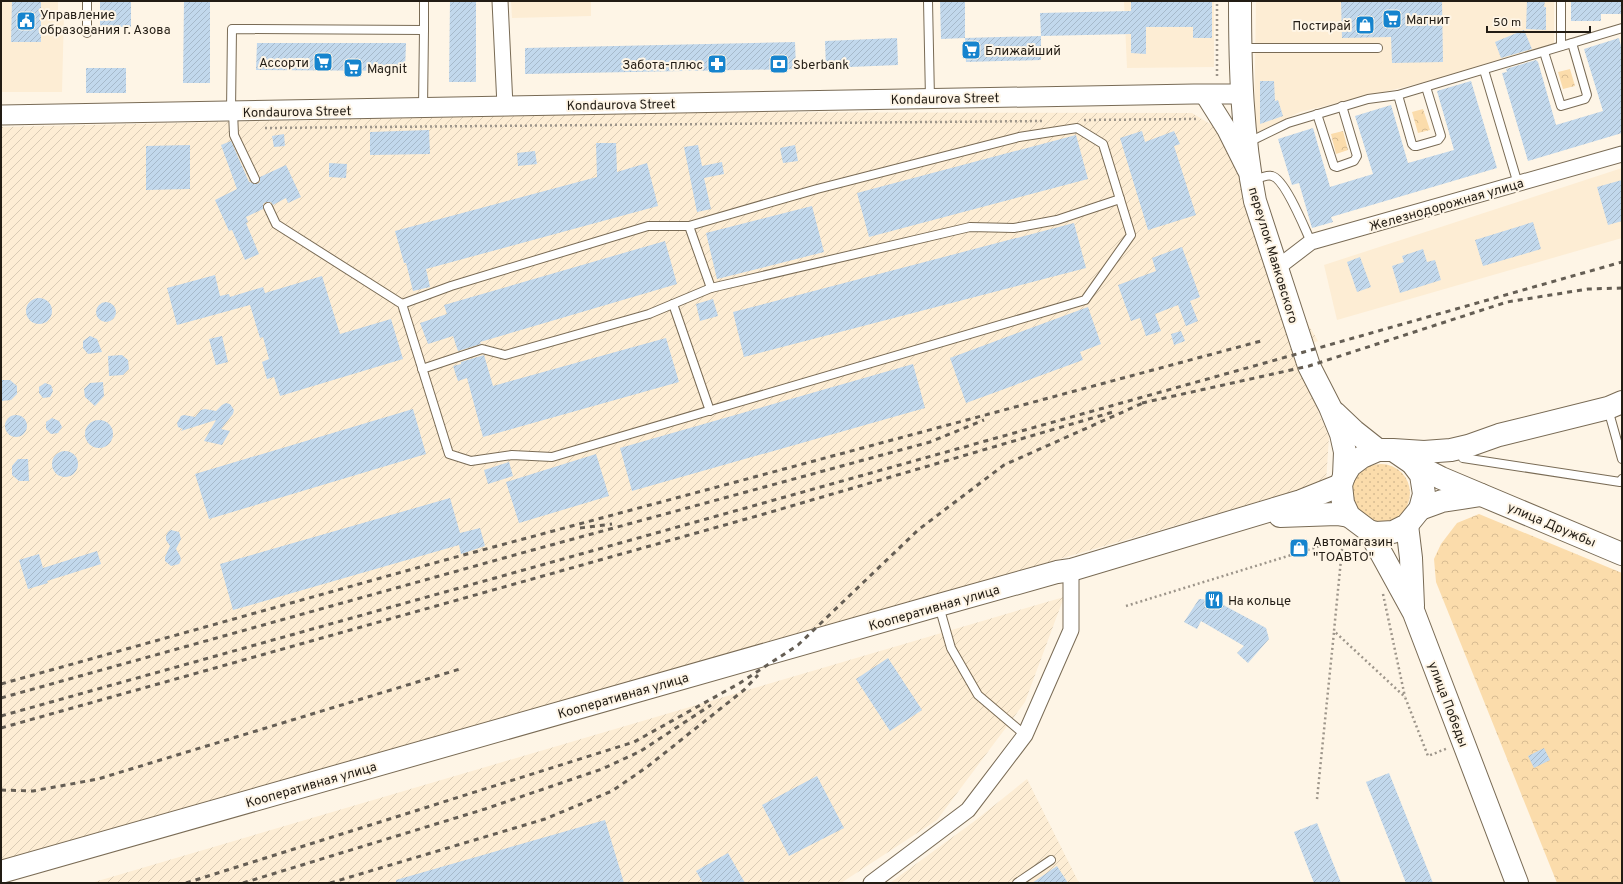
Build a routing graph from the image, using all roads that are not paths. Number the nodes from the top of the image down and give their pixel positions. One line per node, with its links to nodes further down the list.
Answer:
1 (87, 1): 9 (lane)
2 (424, 1): 8 (lane)
3 (500, 1): 21 (street)
4 (928, 1): 20 (lane)
5 (1240, 1): 12 (main road, переулок Маяковского)
6 (1561, 1): 11 (lane)
7 (1622, 28): 10 (lane)
8 (424, 30): 23 (lane); 26 (lane)
9 (87, 33)
10 (1572, 43): 11 (lane); 14 (lane)
11 (1561, 46): 14 (lane)
12 (1240, 48): 13 (lane); 18 (main road, переулок Маяковского)
13 (1378, 48)
14 (1544, 52): 15 (lane)
15 (1484, 70): 16 (lane); 31 (lane)
16 (1426, 87): 19 (lane); 19 (lane)
17 (1205, 94): 18 (street, Kondaurova Street); 20 (street, Kondaurova Street); 30 (street)
18 (1241, 94): 27 (main road, переулок Маяковского)
19 (1398, 95): 22 (lane)
20 (930, 99): 21 (street, Kondaurova Street)
21 (505, 106): 23 (street, Kondaurova Street)
22 (1342, 106): 24 (lane); 24 (lane)
23 (423, 108): 26 (street, Kondaurova Street)
24 (1317, 114): 27 (lane)
25 (1, 115): 26 (street, Kondaurova Street)
26 (233, 118): 29 (lane)
27 (1247, 143): 30 (main road, переулок Маяковского)
28 (1622, 154): 31 (street, Железнодорожная улица)
29 (255, 179)
30 (1251, 179): 35 (lane); 36 (main road, переулок Маяковского)
31 (1518, 184): 35 (street, Железнодорожная улица)
32 (1120, 199): 34 (lane); 37 (lane); 43 (lane)
33 (268, 207): 38 (lane)
34 (689, 226): 37 (lane); 38 (lane)
35 (1311, 242): 36 (street, Железнодорожная улица)
36 (1276, 268): 42 (main road, переулок Маяковского)
37 (711, 288): 39 (lane)
38 (402, 304): 40 (lane)
39 (673, 304): 40 (lane); 43 (lane)
40 (422, 369): 43 (lane)
41 (1615, 405): 44 (main road); 47 (lane)
42 (1330, 407): 45 (main road); 51 (main road)
43 (710, 411)
44 (1499, 435): 45 (main road); 46 (main road)
45 (1386, 450): 48 (main road); 51 (main road)
46 (1463, 458): 49 (main road); 50 (lane)
47 (1622, 459)
48 (1412, 463): 49 (main road, улица Дружбы); 53 (main road)
49 (1441, 478): 52 (main road, улица Дружбы); 53 (main road)
50 (1622, 479)
51 (1342, 480): 54 (main road); 55 (main road, Кооперативная улица)
52 (1481, 495): 53 (main road); 57 (main road, улица Дружбы)
53 (1417, 510): 56 (main road); 60 (main road)
54 (1349, 516): 55 (main road, Кооперативная улица); 56 (main road)
55 (1244, 519): 58 (main road, Кооперативная улица)
56 (1365, 538): 60 (main road, улица Победы)
57 (1622, 554)
58 (1071, 570): 59 (main road, Кооперативная улица); 61 (street)
59 (939, 605): 61 (lane); 63 (main road, Кооперативная улица)
60 (1414, 613): 66 (main road, улица Победы)
61 (1025, 735): 64 (street)
62 (1051, 860): 65 (lane)
63 (1, 872)
64 (871, 883)
65 (1017, 883)
66 (1517, 883)

